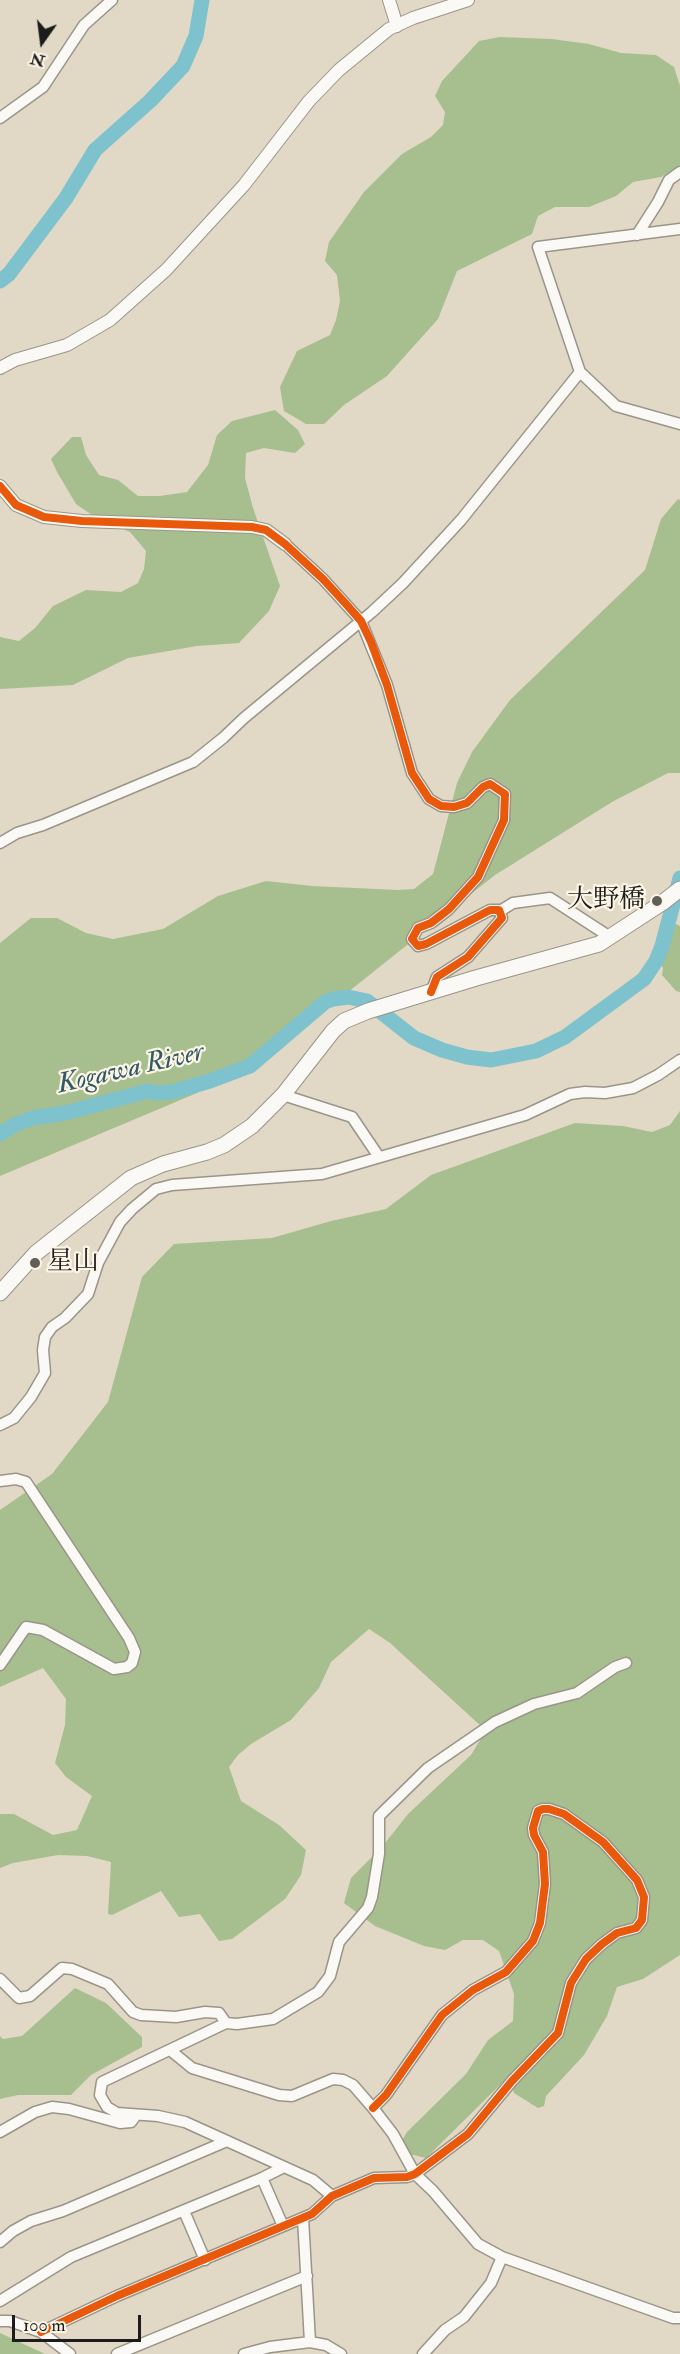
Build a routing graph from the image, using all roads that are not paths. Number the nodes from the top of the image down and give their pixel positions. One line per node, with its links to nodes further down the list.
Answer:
1 (112, 0): 5 (street)
2 (389, 0): 4 (street)
3 (468, 0): 4 (street)
4 (397, 26): 9 (street)
5 (0, 118)
6 (680, 172): 8 (street)
7 (680, 229): 8 (street)
8 (637, 235): 10 (street)
9 (0, 368)
10 (580, 372): 11 (street); 14 (street)
11 (680, 424)
12 (0, 486): 13 (street)
13 (285, 544): 14 (street)
14 (361, 621): 15 (street); 17 (street)
15 (0, 843)
16 (680, 889): 18 (main road)
17 (500, 911): 18 (street); 19 (street)
18 (610, 937): 19 (main road)
19 (431, 992): 21 (main road)
20 (680, 1060): 22 (street)
21 (283, 1095): 22 (street); 23 (main road)
22 (378, 1157): 24 (street)
23 (0, 1293)
24 (0, 1425)
25 (0, 1481): 27 (street)
26 (627, 1663): 29 (street)
27 (0, 1665)
28 (0, 1979): 29 (street)
29 (226, 2023): 30 (street)
30 (170, 2050): 31 (street); 32 (street)
31 (373, 2108): 36 (street); 36 (street)
32 (136, 2115): 33 (street); 34 (street)
33 (0, 2132)
34 (227, 2141): 35 (street); 42 (street)
35 (284, 2167): 37 (street); 38 (street)
36 (416, 2174): 38 (street); 43 (street)
37 (262, 2178): 39 (street); 41 (street)
38 (332, 2196): 40 (street)
39 (184, 2211): 44 (street); 46 (street)
40 (303, 2218): 41 (street); 45 (street)
41 (283, 2226): 44 (street)
42 (0, 2242)
43 (502, 2257): 47 (street); 55 (street)
44 (205, 2260): 49 (street)
45 (307, 2276): 50 (street); 52 (street)
46 (0, 2301)
47 (680, 2318)
48 (0, 2320): 49 (street)
49 (41, 2332): 51 (street)
50 (310, 2342): 53 (street); 54 (street)
51 (70, 2354)
52 (117, 2354)
53 (244, 2354)
54 (341, 2354)
55 (423, 2354)

